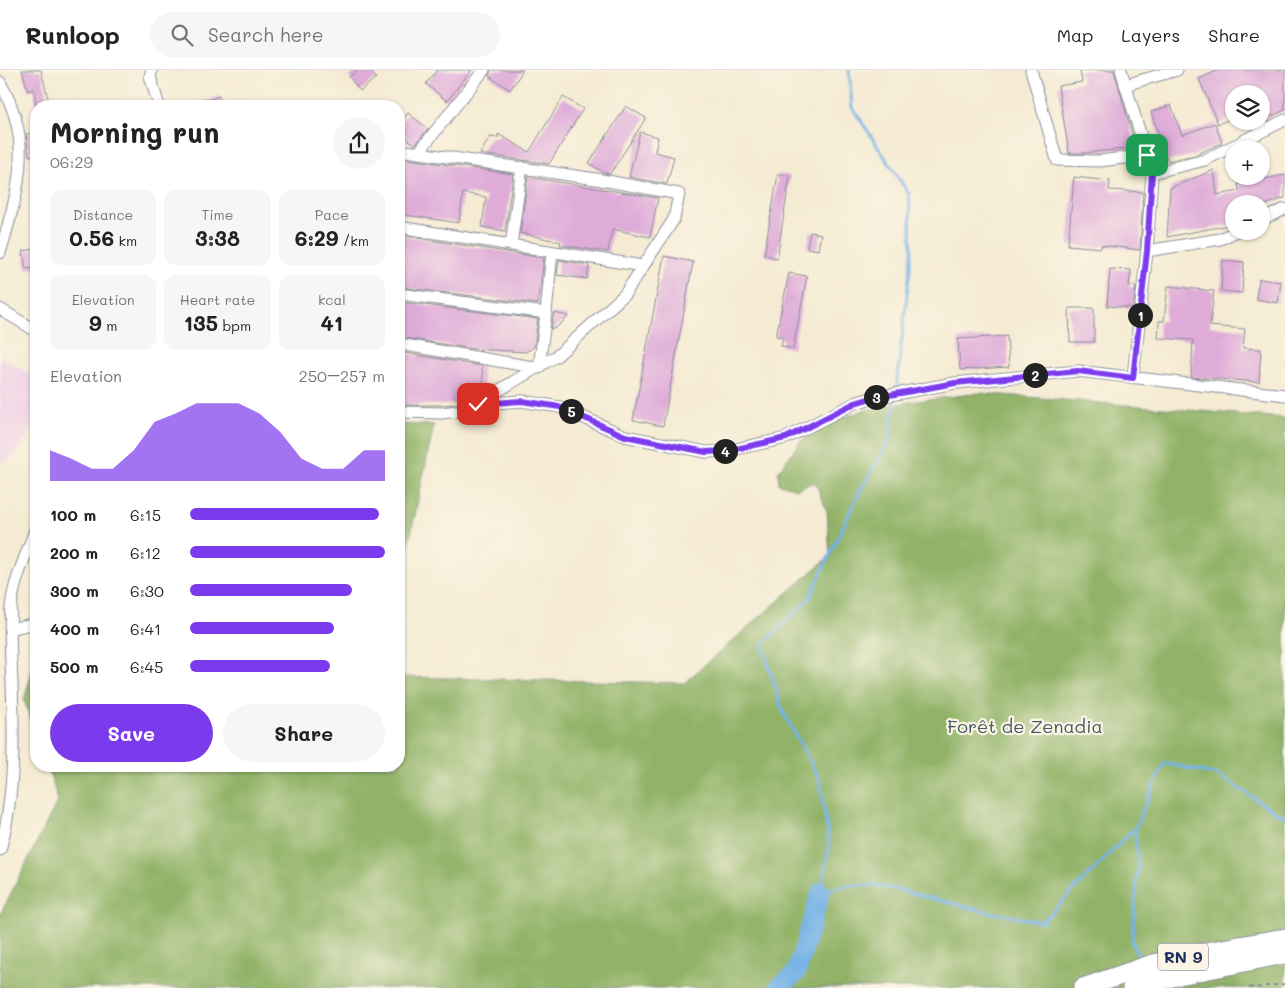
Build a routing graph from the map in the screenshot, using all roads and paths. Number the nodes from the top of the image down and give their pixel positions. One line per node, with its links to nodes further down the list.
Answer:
1 (152, 70): 8 (street)
2 (484, 70): 11 (street)
3 (1032, 70): 12 (street)
4 (1121, 70): 7 (street)
5 (1177, 70): 7 (street)
6 (0, 82): 22 (street)
7 (1125, 85): 12 (street)
8 (157, 100)
9 (1285, 120): 14 (street)
10 (405, 151): 11 (street)
11 (418, 153): 13 (street)
12 (1147, 155): 14 (street)
13 (522, 167): 19 (street); 23 (street)
14 (1152, 172): 20 (street)
15 (1285, 209): 16 (street)
16 (1270, 216)
17 (405, 228): 19 (street)
18 (1225, 237): 20 (street)
19 (510, 245): 21 (street)
20 (1147, 251): 30 (street)
21 (552, 252): 23 (street); 26 (street)
22 (0, 253)
23 (643, 266): 29 (street)
24 (405, 295): 26 (street)
25 (0, 309): 27 (street)
26 (546, 313): 29 (street)
27 (30, 327)
28 (405, 345): 29 (street)
29 (539, 368): 32 (street)
30 (1133, 378): 31 (street); 32 (street)
31 (1285, 395)
32 (478, 404): 33 (street)
33 (405, 412)
34 (30, 543): 36 (street)
35 (30, 624): 36 (street)
36 (10, 629): 37 (street)
37 (0, 850)
38 (1285, 938): 41 (highway, RN 9)
39 (1285, 954): 42 (highway, RN 9)
40 (1285, 984): 43 (path)
41 (1083, 988)
42 (1132, 988)
43 (1249, 988)

